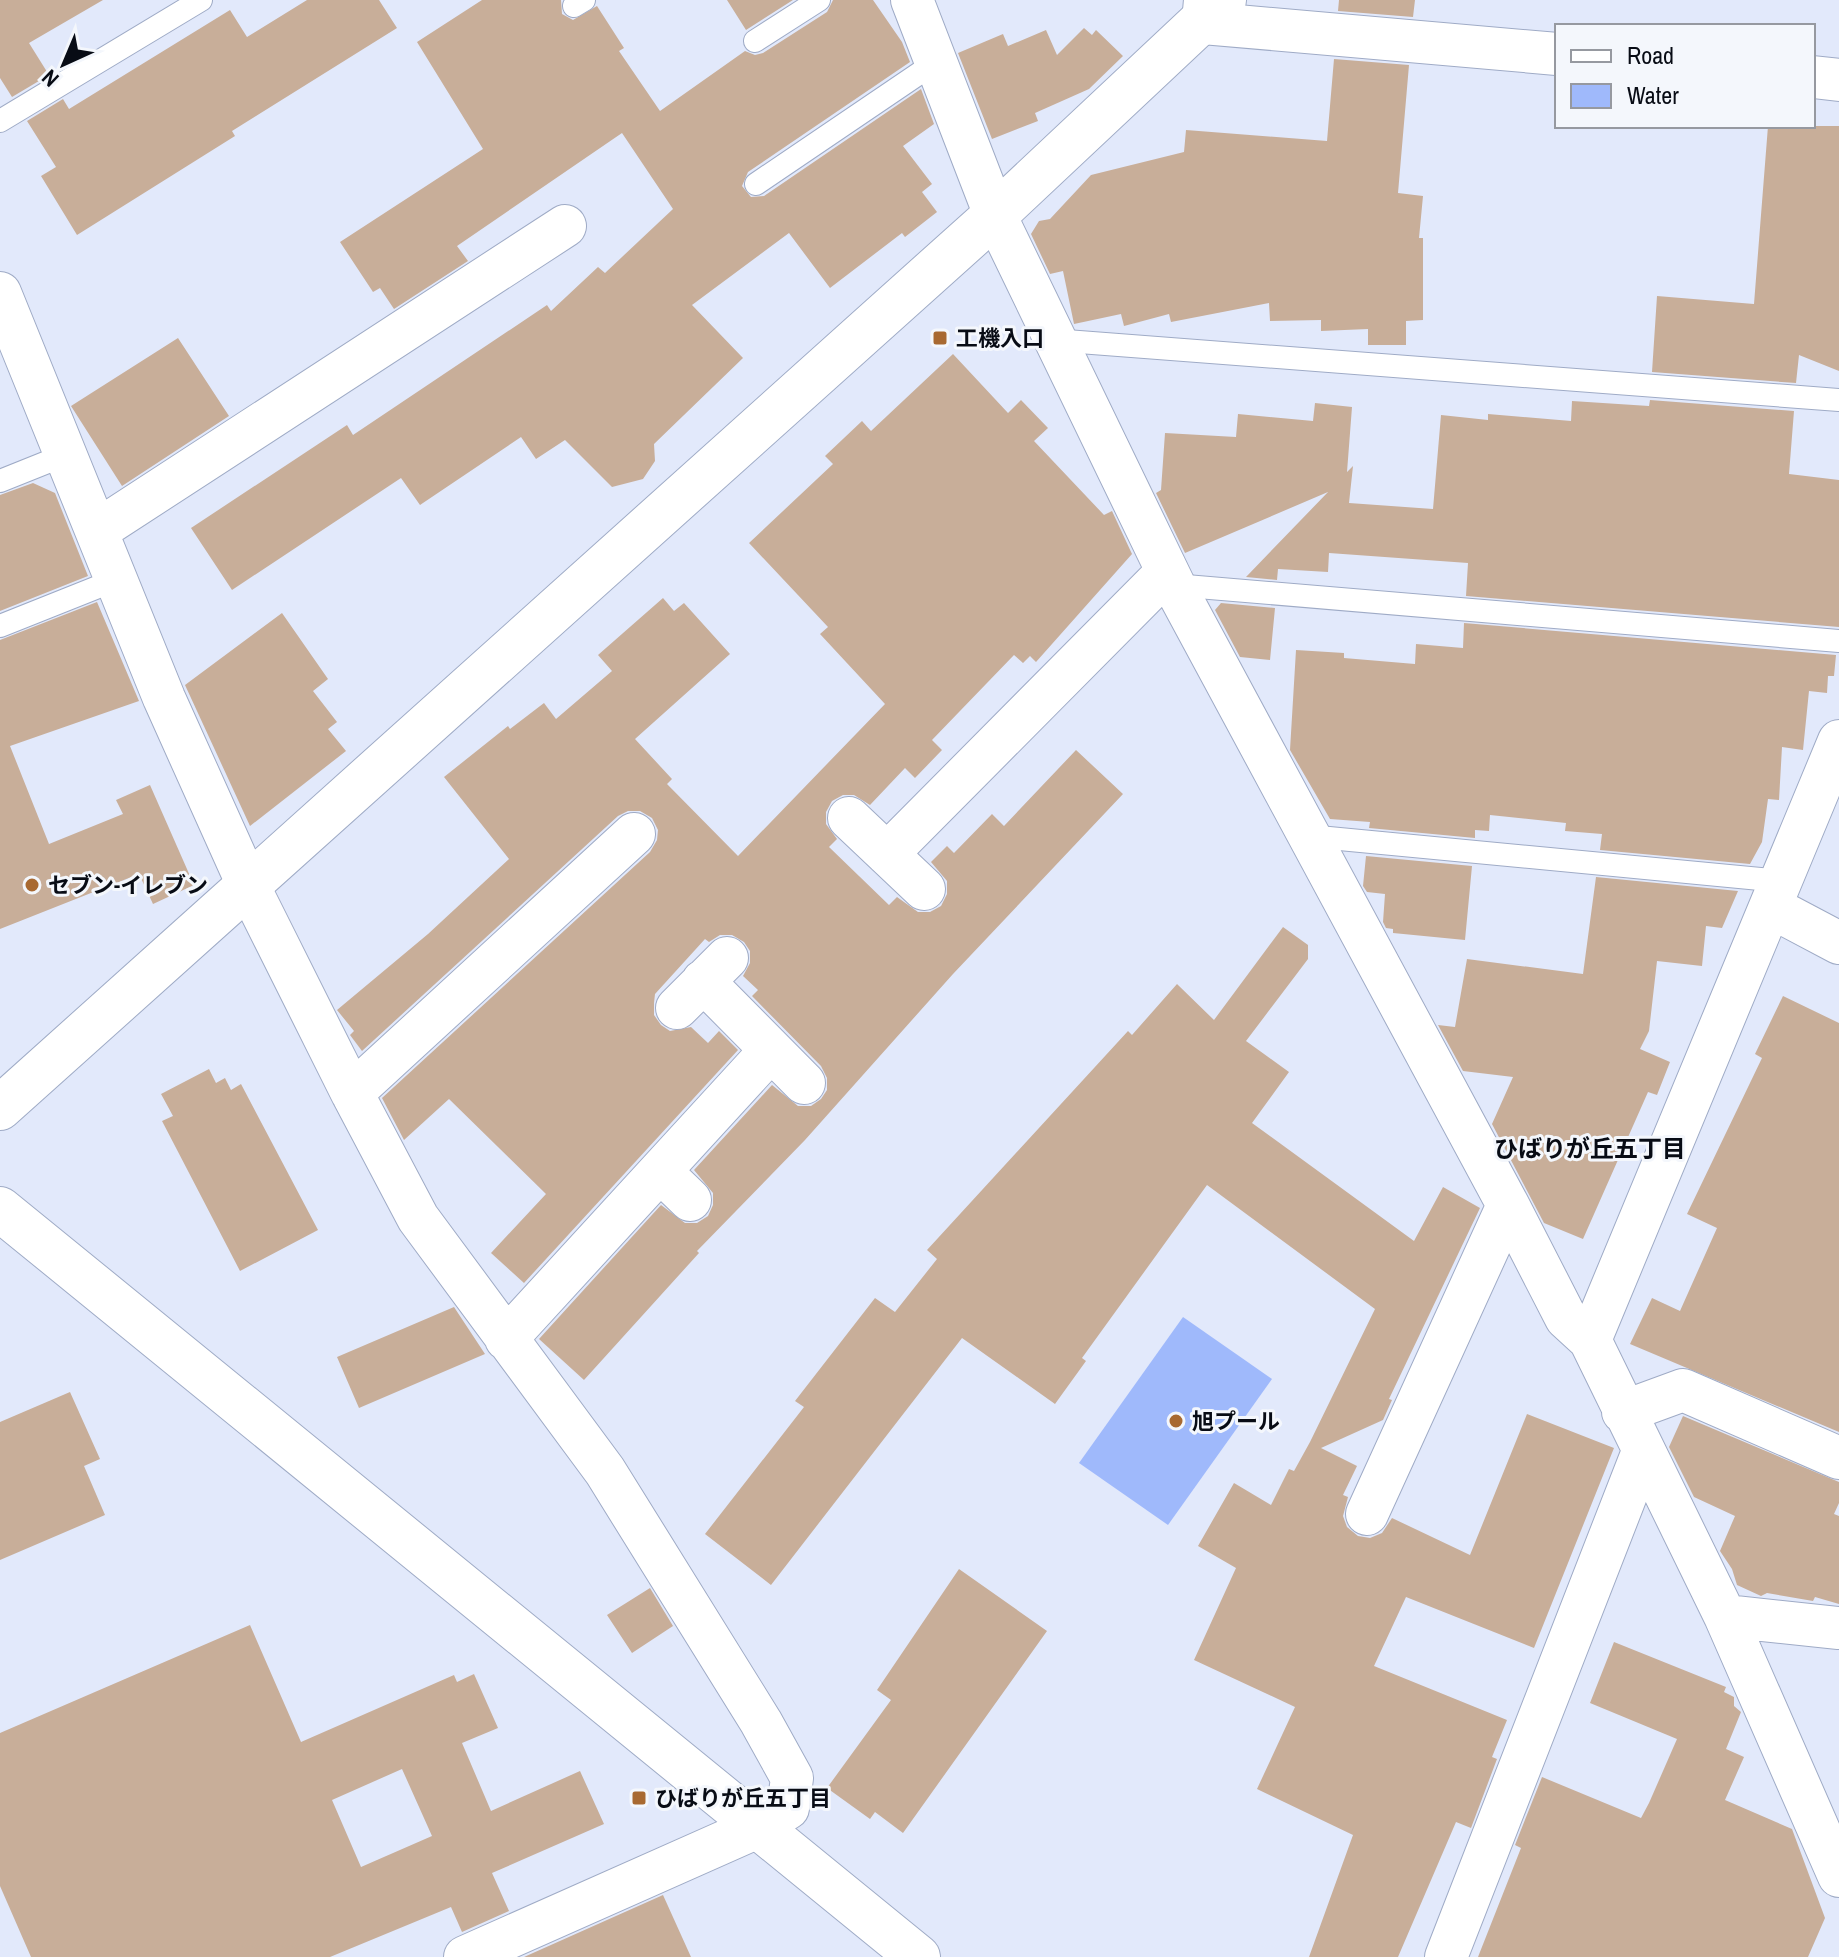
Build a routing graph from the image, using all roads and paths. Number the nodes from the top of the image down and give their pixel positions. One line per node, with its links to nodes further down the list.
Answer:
1 (201, 0): 10 (lane)
2 (819, 0): 5 (lane)
3 (912, 0): 7 (street)
4 (1211, 8): 6 (street); 12 (street)
5 (755, 41)
6 (1555, 54)
7 (936, 62): 11 (lane); 12 (street)
8 (1815, 77): 9 (street)
9 (1839, 80)
10 (0, 121)
11 (756, 184)
12 (995, 215): 16 (street); 30 (street)
13 (565, 226): 20 (street)
14 (0, 293): 15 (street)
15 (8, 338): 18 (street)
16 (1053, 340): 17 (lane); 21 (street)
17 (1839, 400)
18 (65, 455): 19 (lane); 20 (street)
19 (0, 481)
20 (98, 530): 22 (street)
21 (1170, 578): 24 (lane); 28 (street); 29 (street)
22 (118, 579): 23 (lane); 30 (street)
23 (0, 626)
24 (1839, 641)
25 (1839, 741): 32 (street)
26 (849, 818): 29 (street)
27 (634, 834): 37 (street)
28 (1308, 836): 32 (lane); 41 (street)
29 (887, 854): 31 (street)
30 (248, 885): 37 (street); 38 (street)
31 (924, 889)
32 (1776, 894): 33 (street); 44 (street)
33 (1839, 943)
34 (702, 982): 35 (street)
35 (771, 1050): 36 (street); 39 (street)
36 (804, 1083)
37 (352, 1093): 43 (street)
38 (0, 1108)
39 (660, 1171): 40 (street); 43 (street)
40 (690, 1200)
41 (1508, 1205): 44 (street); 48 (street)
42 (0, 1209): 51 (street)
43 (506, 1339): 51 (street)
44 (1590, 1340): 45 (street)
45 (1623, 1412): 46 (street); 47 (street)
46 (1642, 1454): 49 (street); 55 (street)
47 (1839, 1458)
48 (1367, 1514)
49 (1725, 1616): 50 (street); 52 (street)
50 (1839, 1628)
51 (760, 1826): 53 (street); 54 (street)
52 (1839, 1876)
53 (465, 1957)
54 (918, 1957)
55 (1446, 1957)

